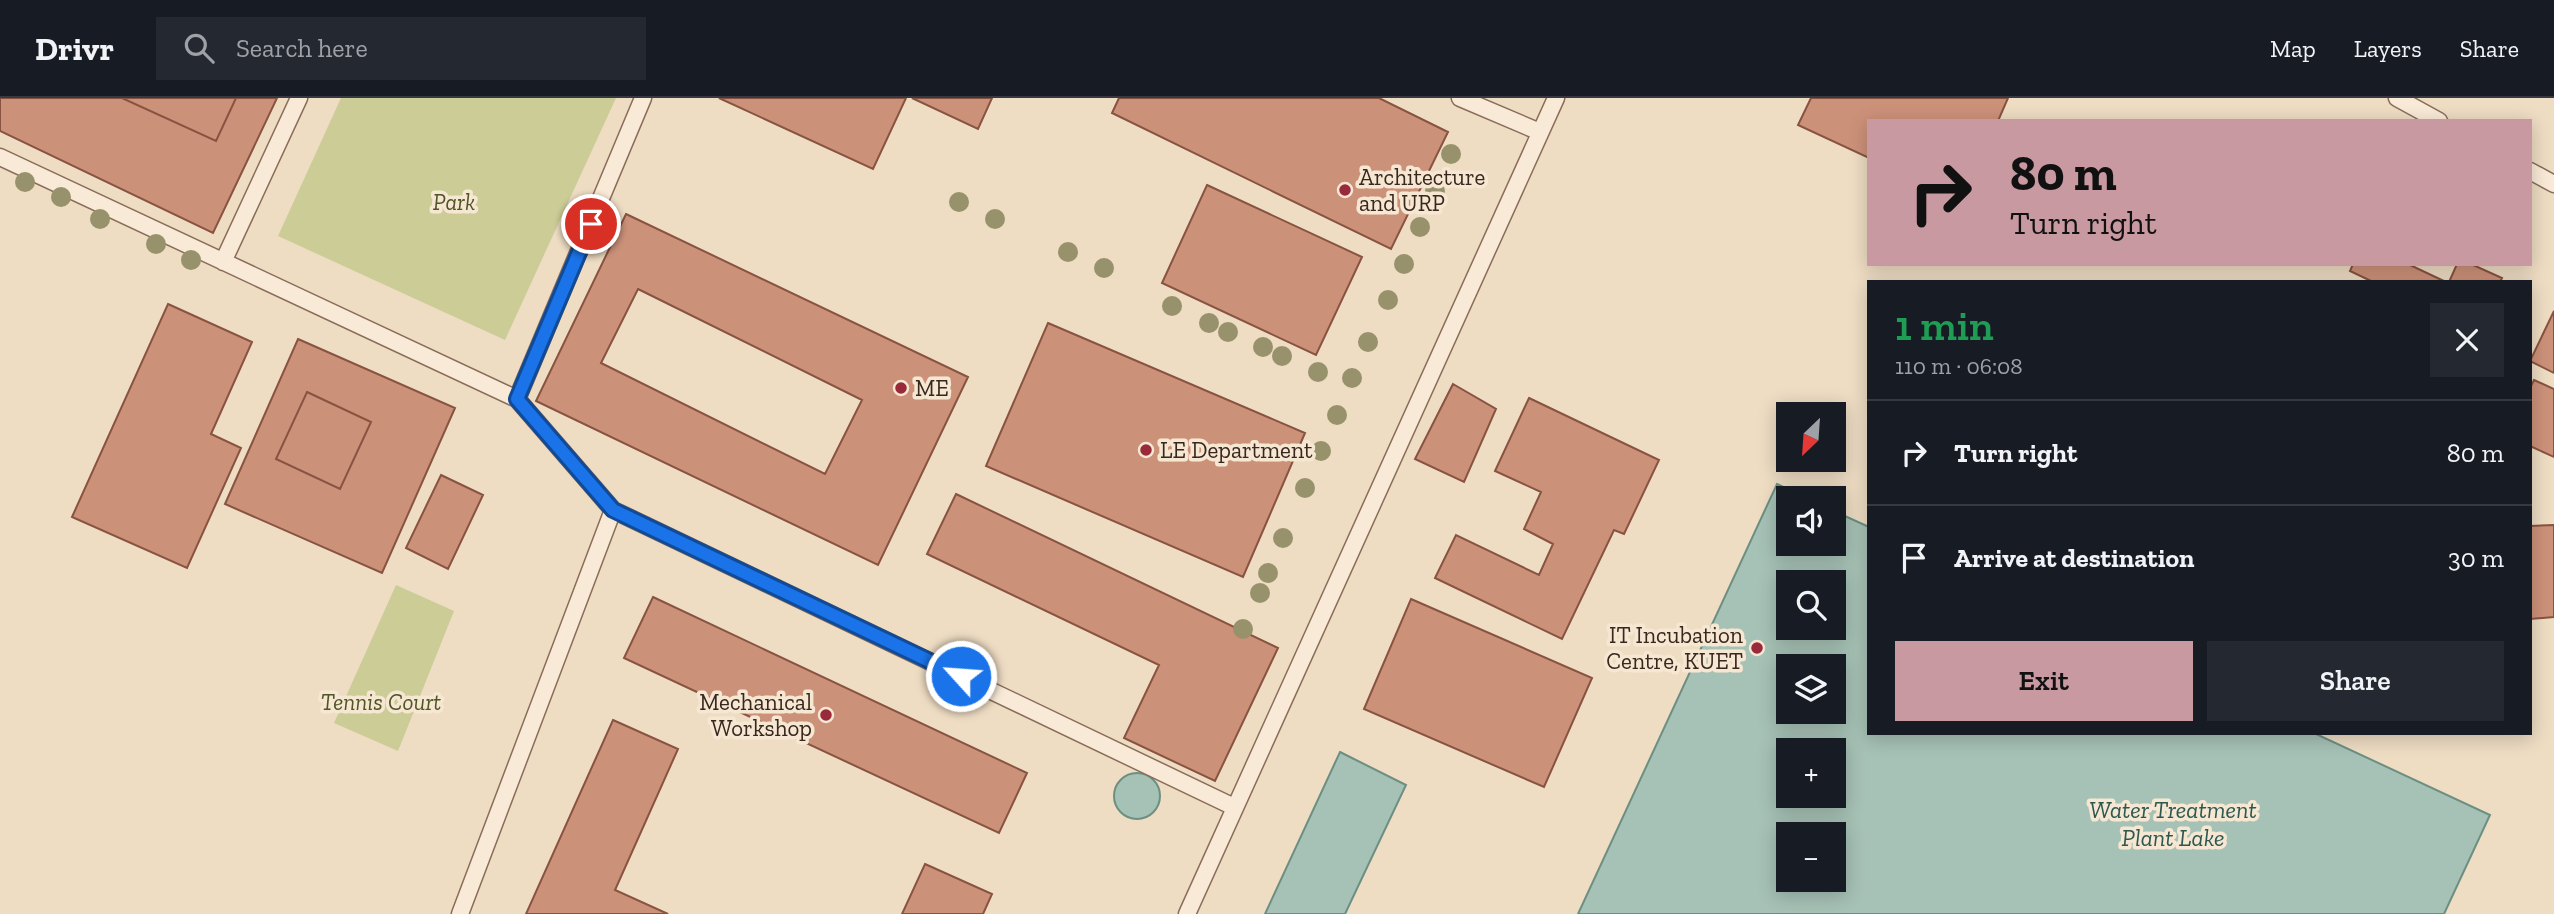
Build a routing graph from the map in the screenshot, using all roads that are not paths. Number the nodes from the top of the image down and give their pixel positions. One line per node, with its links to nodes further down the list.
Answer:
1 (299, 98): 11 (lane)
2 (643, 98): 12 (lane)
3 (1460, 98): 7 (lane)
4 (1556, 98): 7 (lane)
5 (2397, 98): 6 (lane)
6 (2435, 119)
7 (1540, 132): 14 (lane)
8 (0, 157): 11 (lane)
9 (2532, 172): 10 (lane)
10 (2554, 184)
11 (223, 262): 12 (lane)
12 (517, 399): 13 (lane)
13 (613, 510): 14 (lane); 15 (lane)
14 (1234, 807): 16 (lane)
15 (460, 914)
16 (1187, 914)

